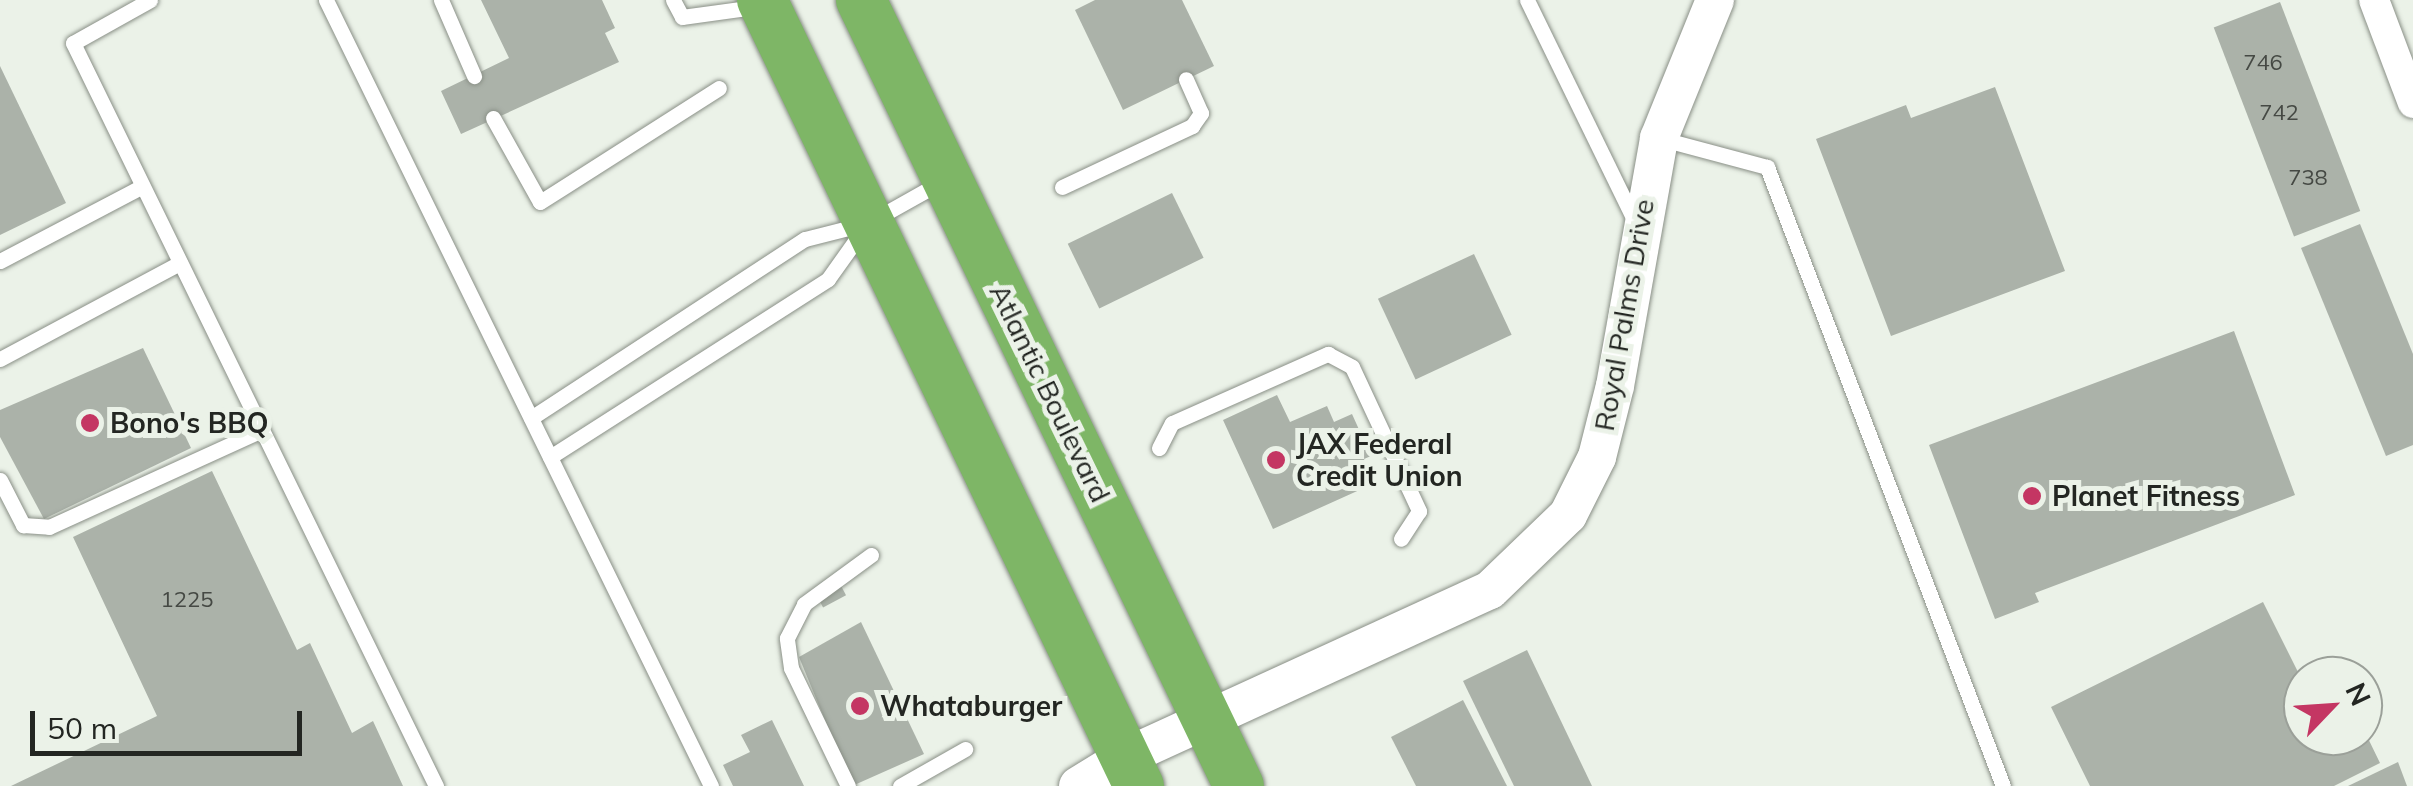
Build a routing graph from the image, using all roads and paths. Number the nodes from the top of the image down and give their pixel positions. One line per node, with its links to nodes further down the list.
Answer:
1 (150, 0): 17 (lane)
2 (326, 0): 24 (lane)
3 (442, 0): 10 (lane)
4 (673, 0): 9 (lane)
5 (861, 0): 16 (highway, Atlantic Boulevard)
6 (1527, 0): 20 (lane)
7 (1715, 0): 15 (street, Royal Palms Drive)
8 (2374, 0): 13 (street)
9 (763, 3): 19 (highway)
10 (474, 76)
11 (1186, 79): 18 (lane)
12 (719, 88): 14 (lane)
13 (2413, 103)
14 (493, 118)
15 (1658, 138): 20 (street, Royal Palms Drive); 40 (lane)
16 (947, 178): 19 (lane); 31 (highway, Atlantic Boulevard)
17 (143, 186): 21 (lane); 22 (lane)
18 (1062, 187)
19 (868, 223): 24 (lane); 27 (lane); 33 (highway)
20 (1639, 229): 31 (street, Royal Palms Drive)
21 (0, 262)
22 (180, 263): 23 (lane); 25 (lane)
23 (0, 360)
24 (531, 418): 27 (lane)
25 (262, 430): 28 (lane); 34 (lane)
26 (1159, 448): 29 (lane)
27 (550, 457): 35 (lane)
28 (0, 480)
29 (1401, 539)
30 (871, 555): 36 (lane)
31 (1207, 720): 33 (street, Royal Palms Drive); 39 (highway, Atlantic Boulevard)
32 (965, 749): 37 (lane)
33 (1132, 772): 38 (street, Royal Palms Drive)
34 (436, 786)
35 (711, 786)
36 (848, 786)
37 (900, 786)
38 (1078, 786)
39 (1239, 786)
40 (2003, 786)

